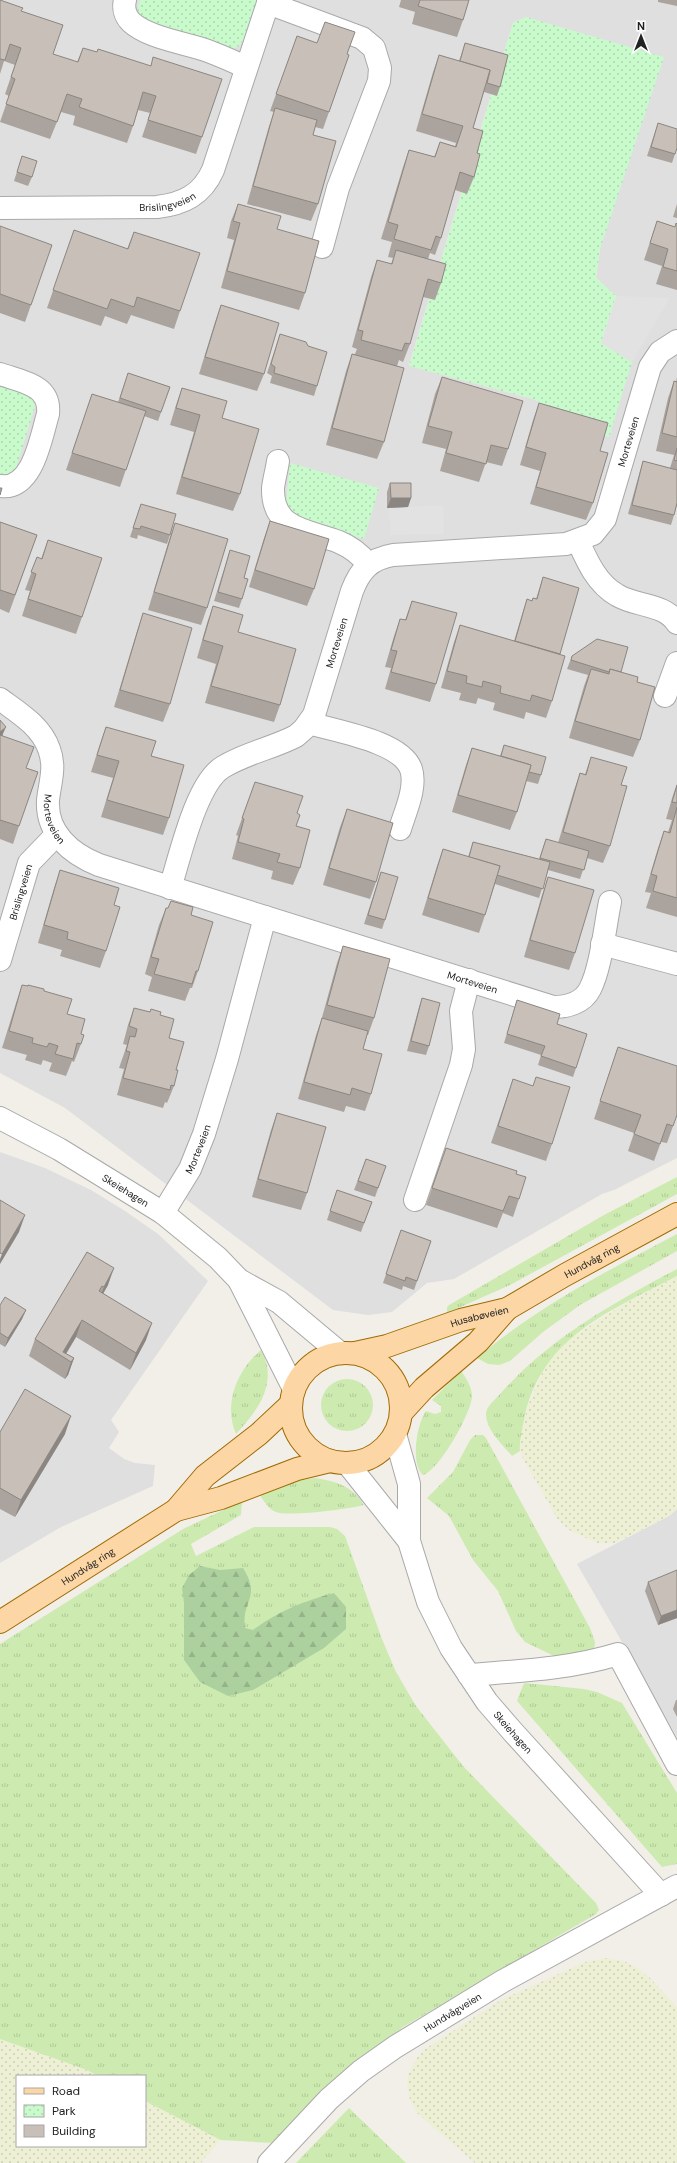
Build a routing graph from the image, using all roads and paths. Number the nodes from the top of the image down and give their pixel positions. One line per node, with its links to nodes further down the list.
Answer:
1 (124, 0): 3 (street)
2 (268, 1): 3 (street, Brislingveien); 5 (street, Brislingveien)
3 (245, 66): 4 (street, Brislingveien)
4 (0, 208)
5 (322, 247)
6 (677, 341): 10 (street, Morteveien)
7 (0, 374): 9 (street)
8 (278, 461): 11 (street)
9 (0, 486)
10 (578, 541): 11 (street, Morteveien); 12 (street)
11 (368, 564): 16 (street, Morteveien)
12 (677, 623)
13 (677, 663): 14 (street)
14 (665, 696)
15 (0, 699): 18 (street, Morteveien)
16 (309, 723): 17 (street); 19 (street, Morteveien)
17 (400, 829)
18 (57, 834): 19 (street, Morteveien); 23 (street, Brislingveien)
19 (170, 888): 21 (street, Morteveien)
20 (610, 902): 22 (street, Morteveien)
21 (264, 917): 25 (street, Morteveien); 28 (street, Morteveien)
22 (602, 944): 24 (street); 25 (street, Morteveien)
23 (0, 960)
24 (677, 964)
25 (469, 980): 27 (street)
26 (0, 1118): 28 (street, Skeiehagen)
27 (415, 1200)
28 (163, 1213): 30 (street, Skeiehagen)
29 (677, 1214): 31 (main road, Hundvåg ring)
30 (239, 1280): 32 (street, Skeiehagen); 33 (street, Skeiehagen)
31 (508, 1309): 32 (main road, Husabøveien); 34 (main road, Husabøveien)
32 (347, 1353): 33 (main road); 34 (main road)
33 (292, 1397): 36 (main road); 37 (main road, Hundvåg ring)
34 (402, 1412): 35 (main road)
35 (395, 1434): 36 (main road); 38 (street, Skeiehagen)
36 (338, 1462): 37 (main road, Hundvåg ring); 38 (street, Skeiehagen)
37 (176, 1510): 39 (main road, Hundvåg ring)
38 (409, 1542): 40 (street, Skeiehagen)
39 (0, 1622)
40 (469, 1675): 41 (street); 42 (street, Skeiehagen)
41 (677, 1764)
42 (669, 1890): 43 (street, Hundvågveien)
43 (269, 2163)

